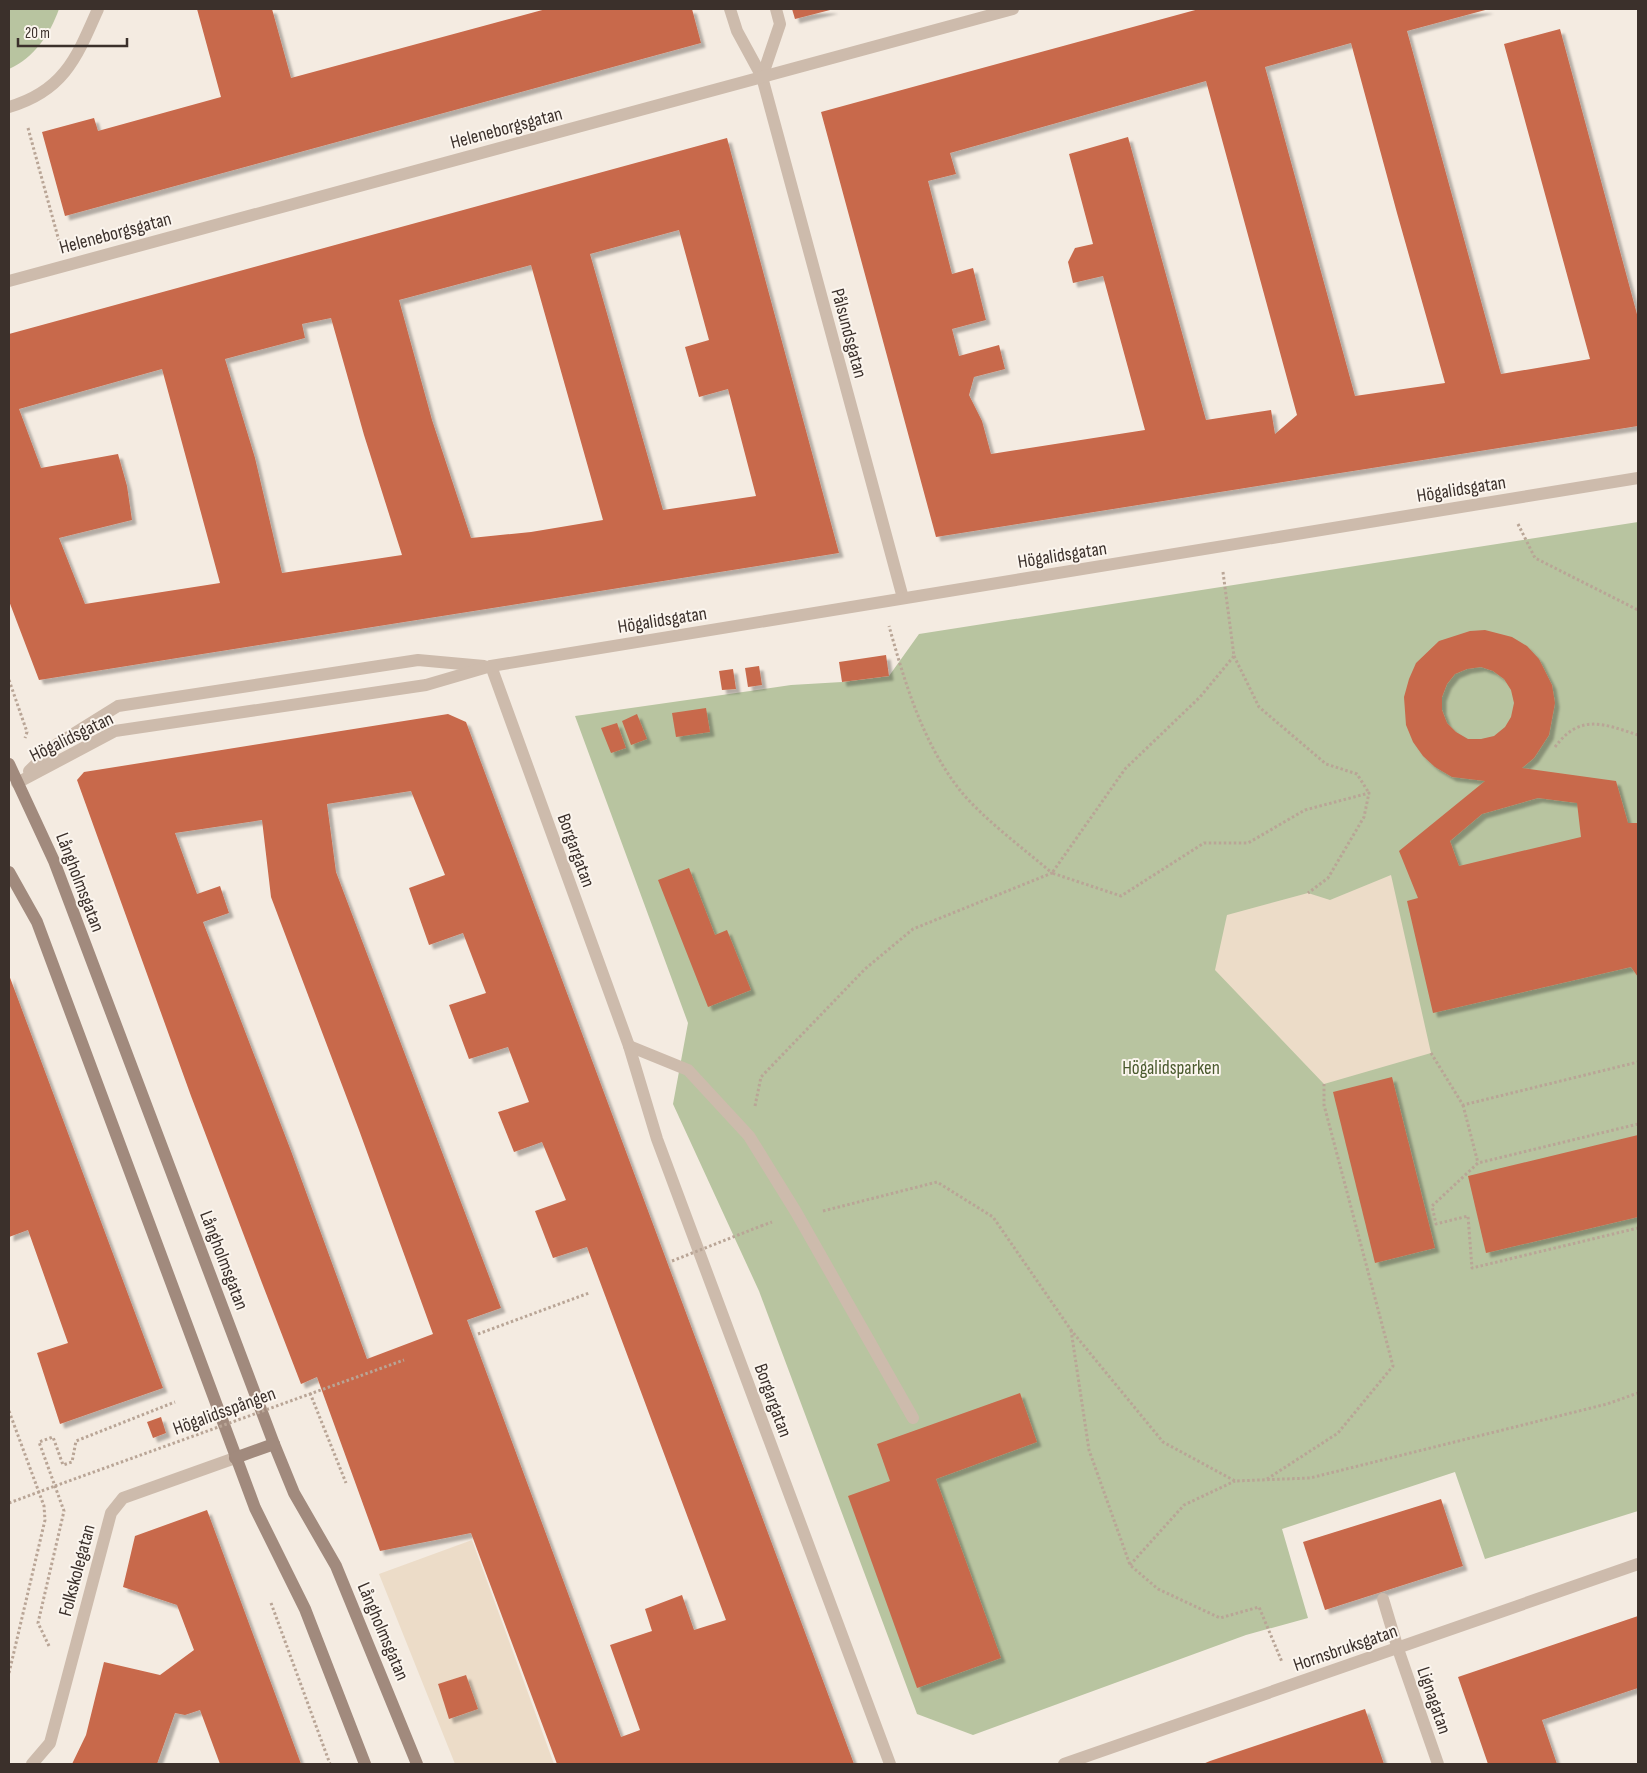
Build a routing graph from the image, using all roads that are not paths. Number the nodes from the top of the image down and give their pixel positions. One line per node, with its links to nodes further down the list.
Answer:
1 (98, 9): 6 (street)
2 (730, 9): 5 (street, Pålsundsgatan)
3 (776, 9): 5 (street)
4 (1013, 9): 5 (street, Heleneborgsgatan)
5 (762, 77): 7 (street, Heleneborgsgatan); 9 (street, Pålsundsgatan)
6 (9, 107)
7 (9, 281)
8 (1638, 478): 9 (street, Högalidsgatan)
9 (903, 598): 10 (street, Högalidsgatan)
10 (491, 666): 12 (street, Högalidsgatan); 12 (street, Högalidsgatan); 14 (street, Borgargatan)
11 (9, 764): 12 (main road, Långholmsgatan)
12 (13, 785): 16 (main road, Långholmsgatan)
13 (9, 872): 17 (main road)
14 (629, 1046): 15 (street); 24 (street, Borgargatan)
15 (913, 1418)
16 (274, 1444): 17 (main road); 23 (main road, Långholmsgatan)
17 (235, 1458): 21 (street, Folkskolegatan); 22 (main road)
18 (1638, 1564): 20 (street, Hornsbruksgatan)
19 (1383, 1599): 20 (street, Lignagatan)
20 (1398, 1649): 25 (street, Hornsbruksgatan); 26 (street, Lignagatan)
21 (32, 1764)
22 (365, 1764)
23 (418, 1764)
24 (890, 1764)
25 (1064, 1764)
26 (1438, 1764)

